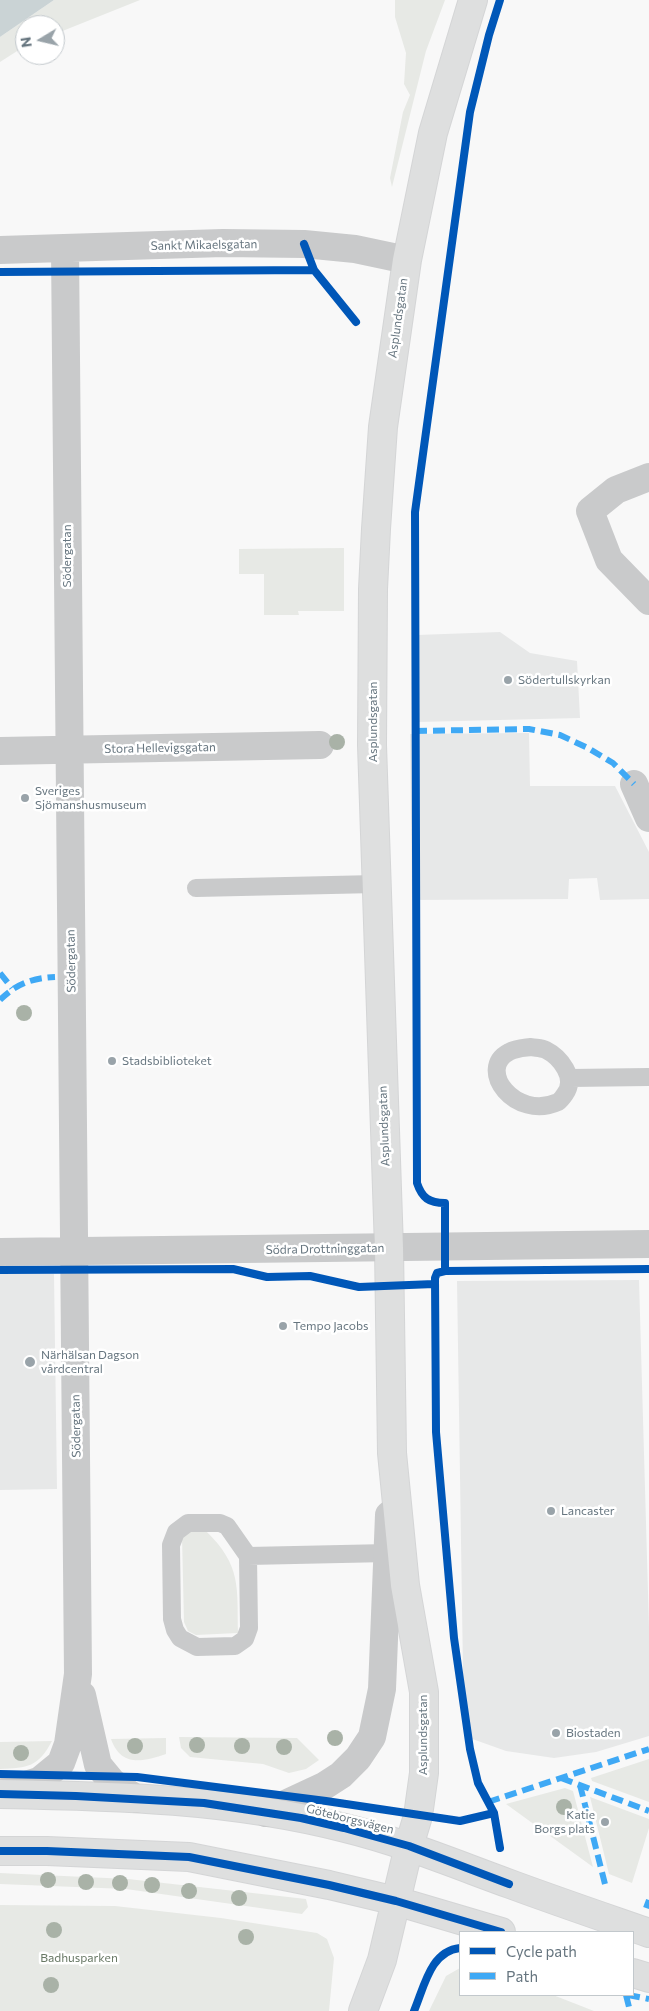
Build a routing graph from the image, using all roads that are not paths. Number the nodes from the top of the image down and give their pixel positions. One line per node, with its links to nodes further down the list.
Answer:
1 (472, 0): 4 (street, Asplundsgatan)
2 (65, 248): 3 (street, Sankt Mikaelsgatan); 4 (street, Sankt Mikaelsgatan); 9 (street, Södergatan)
3 (0, 250)
4 (407, 260): 12 (street, Asplundsgatan)
5 (649, 477): 6 (street)
6 (649, 601)
7 (320, 745): 9 (street, Stora Hellevigsgatan)
8 (0, 750): 9 (street, Stora Hellevigsgatan)
9 (69, 750): 19 (street, Södergatan)
10 (634, 784): 11 (street)
11 (649, 818)
12 (376, 884): 13 (lane); 17 (street, Asplundsgatan)
13 (196, 888)
14 (649, 1077): 15 (lane)
15 (570, 1078)
16 (649, 1244): 17 (street, Södra Drottninggatan)
17 (388, 1248): 19 (street, Södra Drottninggatan); 20 (street, Asplundsgatan)
18 (0, 1252): 19 (street, Södra Drottninggatan)
19 (74, 1252): 23 (street, Södergatan)
20 (392, 1453): 21 (street, Asplundsgatan); 27 (street, Asplundsgatan)
21 (388, 1553): 22 (lane); 26 (street, Asplundsgatan)
22 (248, 1556): 22 (lane)
23 (78, 1674): 24 (street, Södergatan); 25 (street, Södergatan)
24 (0, 1793): 25 (street, Göteborgsvägen)
25 (137, 1799): 26 (street, Göteborgsvägen)
26 (266, 1812): 27 (street, Göteborgsvägen)
27 (409, 1846): 29 (street, Asplundsgatan); 31 (street, Göteborgsvägen)
28 (0, 1851): 29 (street)
29 (396, 1901): 30 (street); 34 (street, Asplundsgatan)
30 (498, 1931)
31 (649, 1932)
32 (634, 1973): 33 (street)
33 (649, 1978)
34 (363, 2011)

